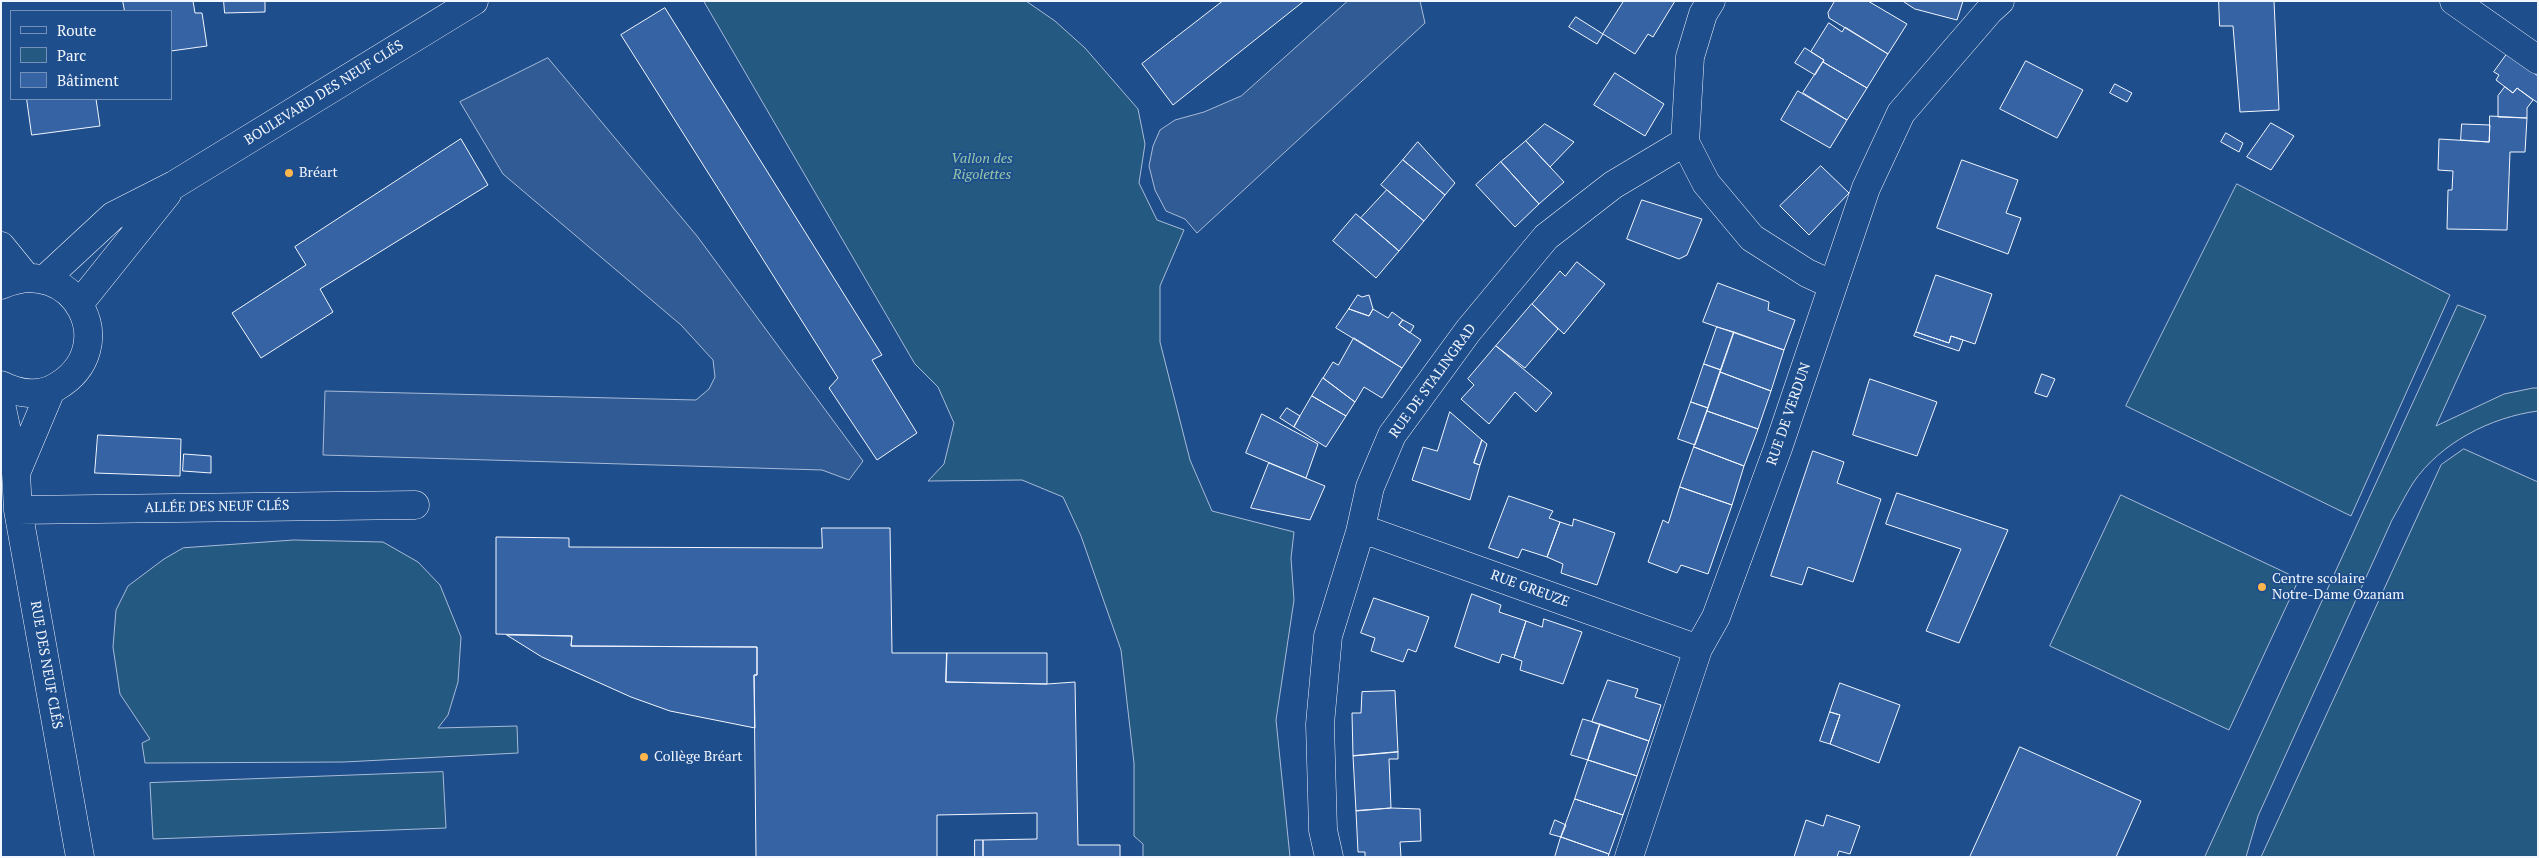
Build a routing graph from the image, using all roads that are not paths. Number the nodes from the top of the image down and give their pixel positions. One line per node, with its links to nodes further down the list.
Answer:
1 (474, 1): 7 (street, BOULEVARD DES NEUF CLÉS)
2 (1711, 1): 6 (street)
3 (2000, 1): 10 (street, RUE DE VERDUN)
4 (2454, 1): 5 (street)
5 (2538, 60)
6 (1685, 142): 10 (street); 18 (street, RUE DE STALINGRAD)
7 (174, 185): 9 (street, BOULEVARD DES NEUF CLÉS); 11 (street, BOULEVARD DES NEUF CLÉS)
8 (1, 246): 9 (street)
9 (24, 281): 11 (street)
10 (1833, 285): 19 (street, RUE DE VERDUN)
11 (79, 304): 13 (street)
12 (1, 385): 13 (street)
13 (51, 390): 15 (street, RUE DES NEUF CLÉS)
14 (3, 417): 15 (street, RUE DES NEUF CLÉS)
15 (16, 473): 17 (street, RUE DES NEUF CLÉS)
16 (415, 505): 17 (street, ALLÉE DES NEUF CLÉS)
17 (18, 510): 20 (street, RUE DES NEUF CLÉS)
18 (1360, 532): 19 (street, RUE GREUZE); 21 (street, RUE DE STALINGRAD)
19 (1698, 649): 22 (street, RUE DE VERDUN)
20 (80, 857)
21 (1329, 857)
22 (1629, 857)

